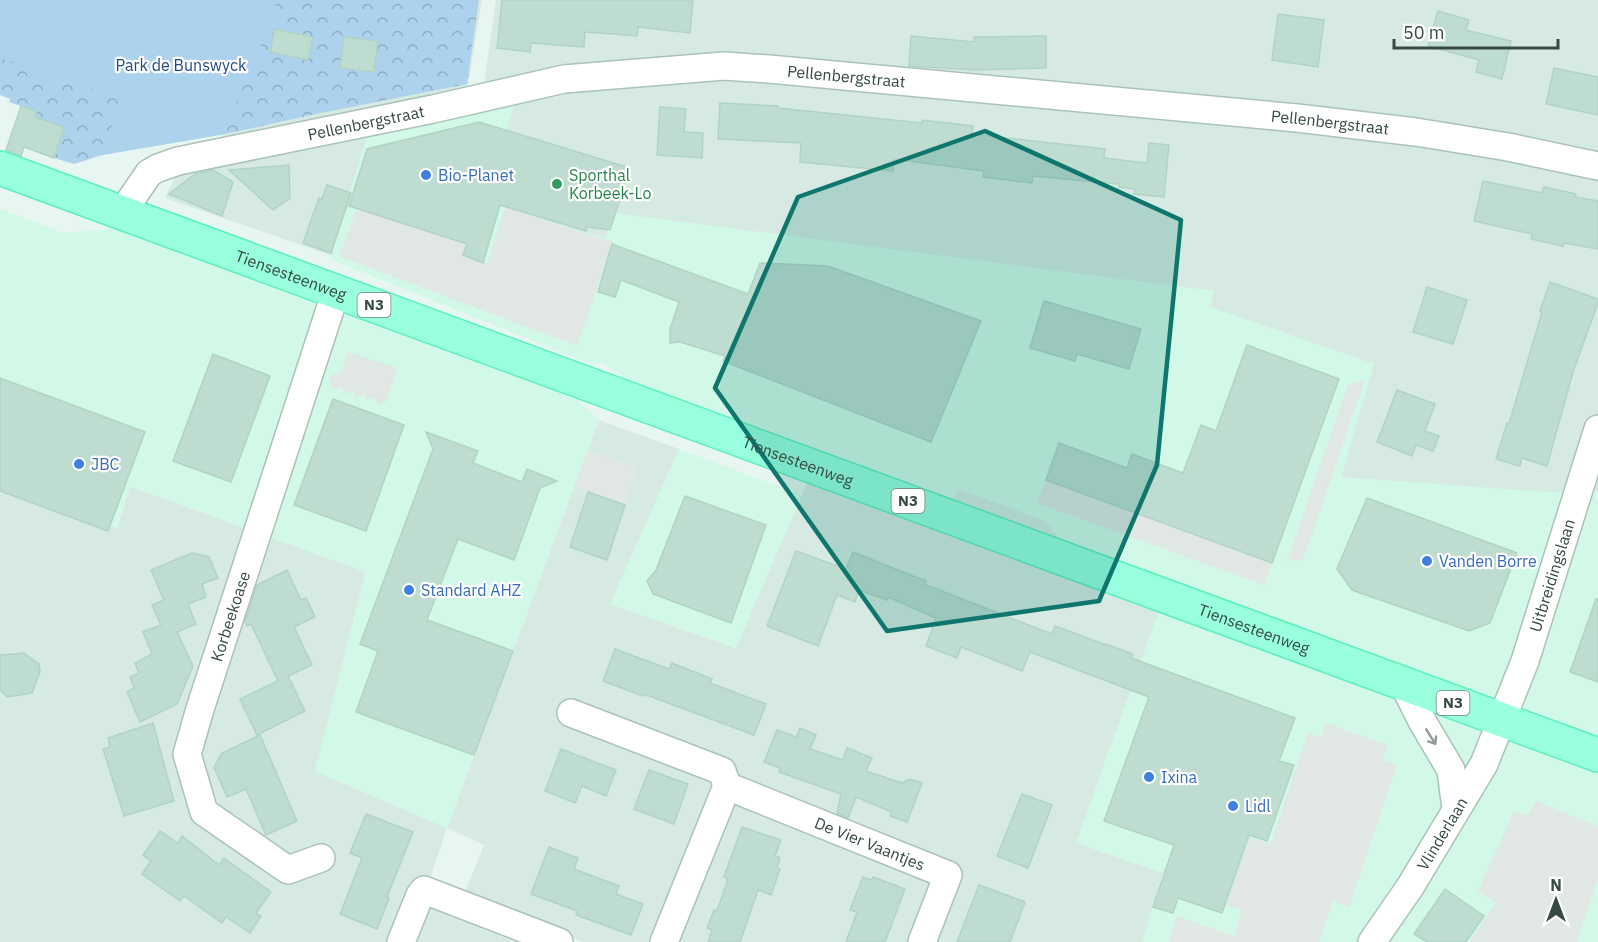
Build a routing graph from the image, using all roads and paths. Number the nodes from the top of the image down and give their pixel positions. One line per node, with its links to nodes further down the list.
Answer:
1 (1598, 166): 3 (street, Pellenbergstraat)
2 (0, 168): 3 (main road, Tiensesteenweg / N3)
3 (121, 214): 4 (main road, Tiensesteenweg / N3)
4 (336, 291): 6 (main road, Tiensesteenweg / N3); 12 (street, Korbeekoase)
5 (1598, 429): 8 (street, Uitbreidingslaan)
6 (1404, 685): 8 (main road, Tiensesteenweg / N3); 11 (street, one-way to 11)
7 (571, 713): 10 (street, De Vier Vaantjes)
8 (1502, 721): 9 (main road, Tiensesteenweg / N3); 11 (street, Vlinderlaan)
9 (1598, 755)
10 (728, 786): 15 (street); 16 (street, De Vier Vaantjes)
11 (1456, 809): 17 (street, Vlinderlaan)
12 (321, 858)
13 (401, 942): 14 (street)
14 (559, 942)
15 (664, 942)
16 (922, 942)
17 (1372, 942)

